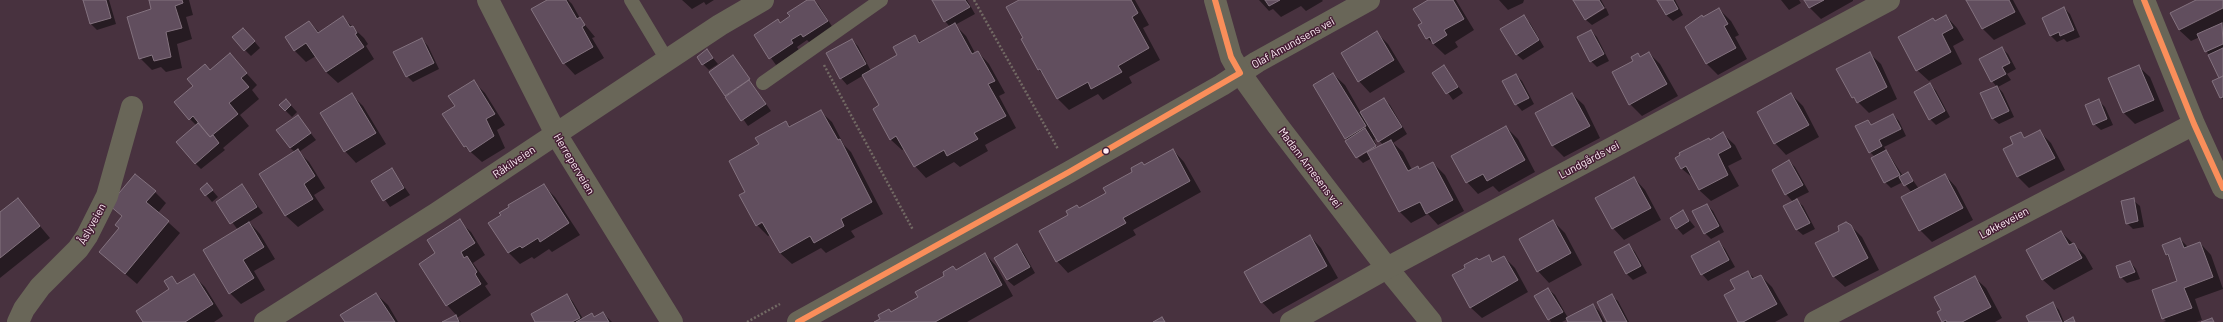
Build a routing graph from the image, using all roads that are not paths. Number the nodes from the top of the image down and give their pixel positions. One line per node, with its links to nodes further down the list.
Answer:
1 (488, 0): 14 (street, Herreperveien)
2 (631, 0): 9 (lane)
3 (763, 0): 9 (street, Råkilveien)
4 (880, 0): 11 (lane)
5 (1215, 0): 10 (street, Madam Arnesens vei)
6 (1369, 0): 10 (street, Olaf Amundsens vei)
7 (1889, 0): 16 (street, Lundgårds vei)
8 (2144, 0): 13 (street)
9 (667, 60): 14 (street, Råkilveien)
10 (1240, 73): 16 (street, Madam Arnesens vei); 20 (street, Olaf Amundsens vei)
11 (763, 83)
12 (132, 106): 17 (street, Åslyveien)
13 (2194, 124): 15 (street); 23 (street, Løkkeveien)
14 (556, 134): 18 (street, Råkilveien); 19 (street, Herreperveien)
15 (2223, 188)
16 (1386, 268): 21 (street, Lundgårds vei); 22 (street, Madam Arnesens vei)
17 (18, 322)
18 (265, 322)
19 (672, 322)
20 (798, 322)
21 (1291, 322)
22 (1430, 322)
23 (1815, 322)

